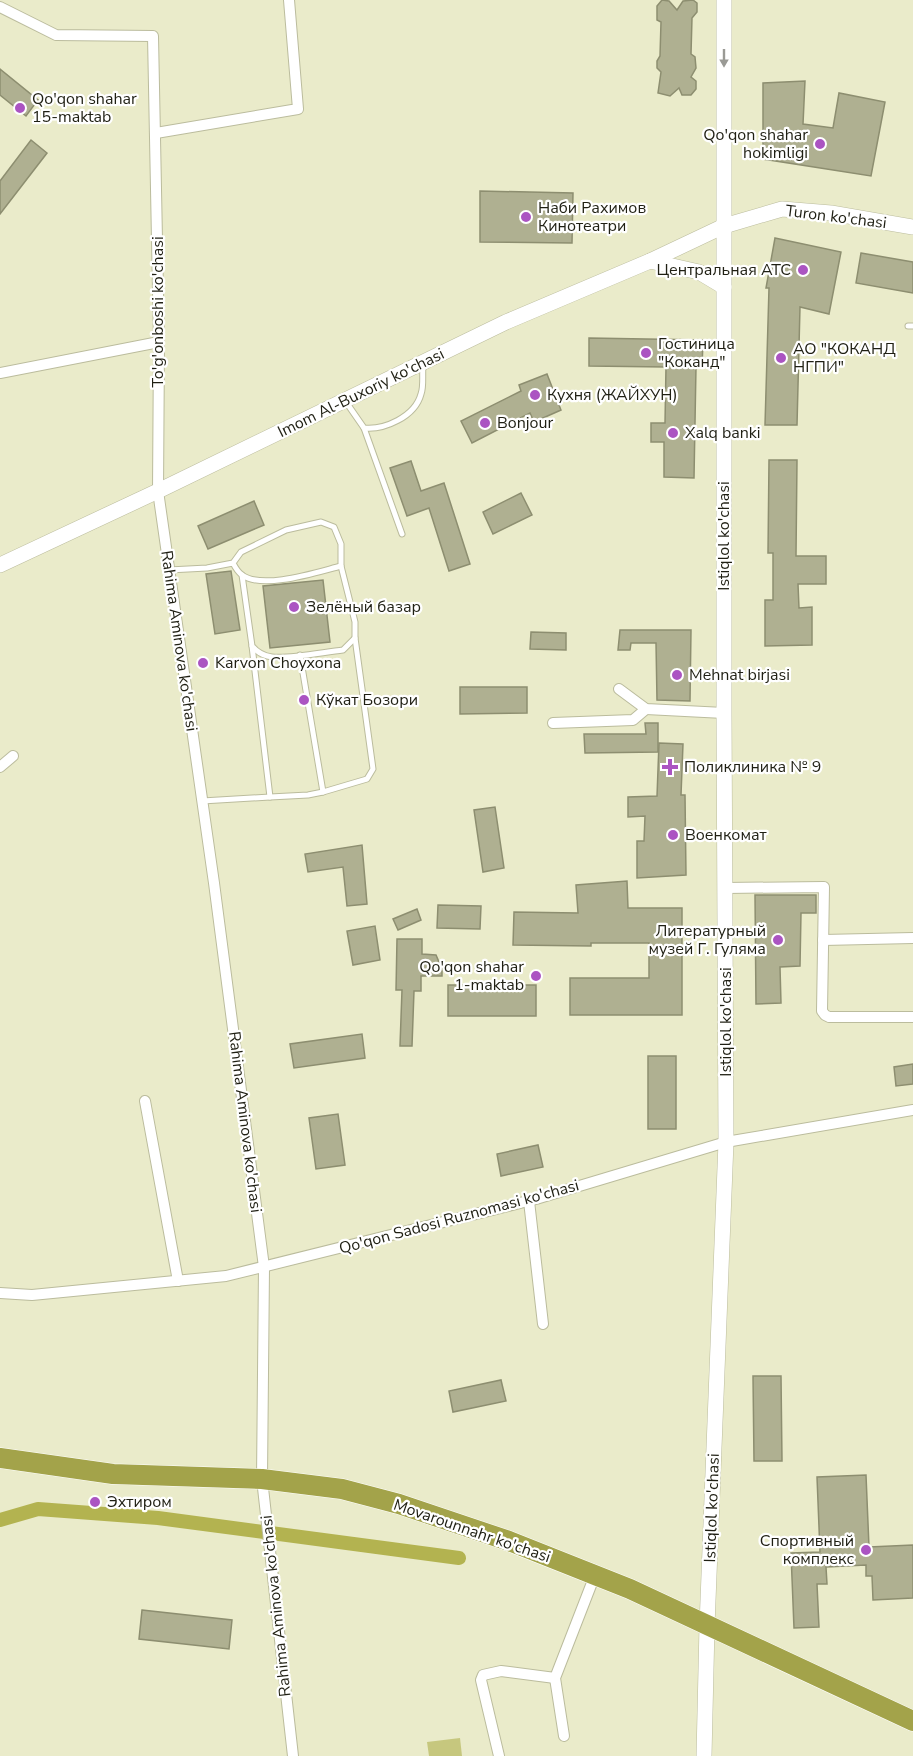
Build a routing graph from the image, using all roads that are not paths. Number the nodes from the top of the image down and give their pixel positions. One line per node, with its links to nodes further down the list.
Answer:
1 (289, 0): 4 (street)
2 (724, 0): 5 (main road, Istiqlol ko'chasi, one-way to 5)
3 (0, 7): 4 (street, To'g'onboshi ko'chasi)
4 (156, 133): 9 (street, To'g'onboshi ko'chasi)
5 (724, 226): 6 (main road, Turon ko'chasi); 7 (main road, Imom Al-Buxoriy ko'chasi); 8 (main road, Istiqlol ko'chasi)
6 (913, 227)
7 (650, 261): 8 (main road); 10 (main road, Imom Al-Buxoriy ko'chasi)
8 (724, 287): 26 (main road, Istiqlol ko'chasi)
9 (159, 342): 11 (street); 14 (street, To'g'onboshi ko'chasi)
10 (423, 362): 12 (main road, Imom Al-Buxoriy ko'chasi); 13 (lane)
11 (0, 373)
12 (345, 400): 13 (lane); 14 (main road, Imom Al-Buxoriy ko'chasi)
13 (364, 428): 15 (lane)
14 (158, 491): 17 (main road, Imom Al-Buxoriy ko'chasi); 19 (street, Rahima Aminova ko'chasi)
15 (402, 534)
16 (233, 563): 18 (lane); 19 (lane); 20 (lane)
17 (0, 565)
18 (340, 566): 20 (lane); 21 (lane)
19 (169, 570): 32 (street, Rahima Aminova ko'chasi)
20 (242, 575): 22 (lane)
21 (355, 638): 23 (lane); 30 (lane)
22 (252, 646): 23 (lane); 31 (lane)
23 (300, 655): 30 (lane)
24 (619, 689): 25 (street)
25 (646, 709): 26 (street); 27 (street)
26 (724, 713): 33 (main road, Istiqlol ko'chasi)
27 (553, 723)
28 (14, 756): 29 (street)
29 (0, 767)
30 (324, 792): 31 (lane)
31 (270, 797): 32 (lane)
32 (202, 801): 41 (street, Rahima Aminova ko'chasi)
33 (725, 888): 35 (street); 39 (main road, Istiqlol ko'chasi)
34 (913, 938): 35 (street)
35 (823, 940): 36 (street)
36 (913, 1017)
37 (145, 1101): 42 (street)
38 (913, 1110): 39 (street, Qo'qon Sadosi Ruznomasi ko'chasi)
39 (726, 1142): 40 (street, Qo'qon Sadosi Ruznomasi ko'chasi); 48 (main road, Istiqlol ko'chasi)
40 (529, 1201): 41 (street, Qo'qon Sadosi Ruznomasi ko'chasi); 44 (street)
41 (264, 1267): 42 (street, Qo'qon Sadosi Ruznomasi ko'chasi); 46 (street, Rahima Aminova ko'chasi)
42 (178, 1281): 43 (street, Qo'qon Sadosi Ruznomasi ko'chasi)
43 (0, 1293)
44 (543, 1324)
45 (0, 1458): 46 (highway, Movarounnahr ko'chasi)
46 (262, 1479): 47 (highway, Movarounnahr ko'chasi); 52 (street, Rahima Aminova ko'chasi)
47 (595, 1575): 48 (highway, Movarounnahr ko'chasi); 49 (street)
48 (707, 1626): 50 (highway, Movarounnahr ko'chasi); 54 (main road, Istiqlol ko'chasi)
49 (555, 1678): 51 (street); 53 (street)
50 (913, 1721)
51 (564, 1736)
52 (293, 1756)
53 (499, 1756)
54 (704, 1756)

